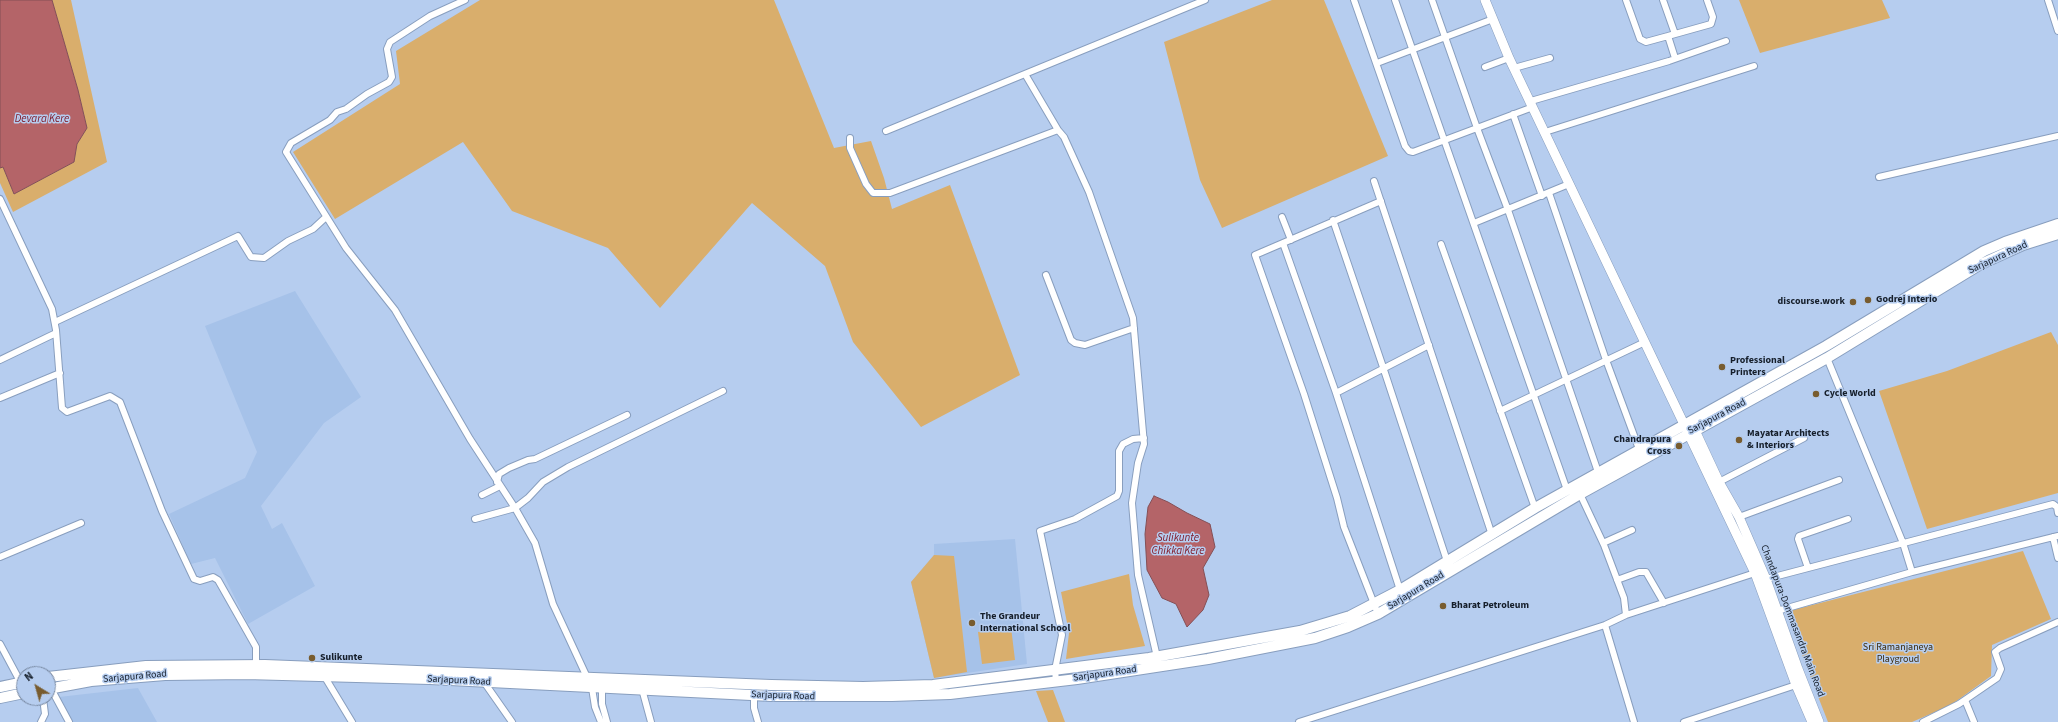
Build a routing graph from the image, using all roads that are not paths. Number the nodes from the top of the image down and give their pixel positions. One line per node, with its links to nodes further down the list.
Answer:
1 (465, 0): 42 (street)
2 (1205, 0): 24 (street)
3 (1354, 0): 20 (street)
4 (1395, 0): 16 (street)
5 (1432, 0): 13 (street)
6 (1485, 0): 11 (main road)
7 (1626, 0): 14 (street)
8 (1663, 0): 14 (street)
9 (1707, 0): 14 (street)
10 (2048, 0): 12 (street)
11 (1493, 19): 13 (street); 17 (main road)
12 (2058, 31)
13 (1445, 35): 16 (street); 27 (street)
14 (1672, 35): 19 (street)
15 (1726, 41): 19 (street)
16 (1412, 49): 20 (street); 33 (street)
17 (1509, 58): 22 (street); 23 (main road)
18 (1550, 58): 23 (street)
19 (1675, 58): 25 (street)
20 (1377, 63): 33 (street)
21 (1754, 66): 30 (street)
22 (1485, 67)
23 (1514, 68): 25 (main road)
24 (1026, 74): 28 (street); 29 (street)
25 (1532, 104): 26 (street); 30 (main road)
26 (1513, 114): 27 (street); 38 (street)
27 (1477, 128): 33 (street); 41 (street)
28 (1058, 130): 32 (street); 53 (street)
29 (886, 131)
30 (1545, 132): 36 (main road)
31 (2058, 136): 34 (street)
32 (850, 138)
33 (1445, 140): 45 (street)
34 (1879, 177)
35 (1374, 181): 40 (street)
36 (1569, 184): 37 (street); 55 (main road)
37 (1549, 193): 38 (street); 59 (street)
38 (1542, 196): 41 (street)
39 (0, 199): 52 (street)
40 (1381, 201): 44 (street); 56 (street)
41 (1508, 210): 45 (street); 62 (street)
42 (326, 217): 52 (street); 76 (street)
43 (1282, 217): 48 (street)
44 (1333, 220): 48 (street); 60 (street)
45 (1474, 223): 65 (street)
46 (2058, 224): 69 (main road, Sarjapura Road)
47 (2058, 234): 57 (main road, Sarjapura Road)
48 (1291, 240): 49 (street)
49 (1283, 243): 64 (street); 102 (street)
50 (1442, 244): 67 (street)
51 (1046, 275): 53 (street)
52 (55, 322): 54 (street)
53 (1134, 328): 70 (street)
54 (57, 334): 58 (street); 61 (street)
55 (1645, 342): 59 (street); 69 (main road)
56 (1429, 345): 60 (street); 88 (street)
57 (1827, 358): 69 (main road, Sarjapura Road); 91 (street)
58 (0, 360)
59 (1606, 360): 62 (street); 72 (street)
60 (1384, 370): 64 (street); 94 (street)
61 (60, 373): 66 (street); 110 (street)
62 (1567, 379): 65 (street); 73 (street)
63 (722, 391): 80 (street)
64 (1336, 393): 100 (street)
65 (1534, 394): 67 (street); 77 (street)
66 (0, 398)
67 (1500, 411): 81 (street)
68 (627, 416): 76 (street)
69 (1689, 427): 72 (main road, Sarjapura Road); 75 (main road, Chandapura-Dommasandra Main Road); 78 (main road, Sarjapura Road); 97 (main road, Chandapura-Dommasandra Main Road)
70 (1144, 438): 109 (street); 112 (street)
71 (1804, 438): 75 (street)
72 (1639, 449): 73 (main road, Sarjapura Road)
73 (1598, 472): 77 (main road, Sarjapura Road)
74 (1839, 480): 83 (street)
75 (1719, 482): 83 (main road, Chandapura-Dommasandra Main Road)
76 (499, 484): 79 (street); 80 (street)
77 (1567, 490): 81 (main road, Sarjapura Road)
78 (1580, 494): 90 (street); 94 (main road, Sarjapura Road)
79 (482, 495)
80 (516, 508): 84 (street); 115 (street)
81 (1535, 508): 88 (main road, Sarjapura Road)
82 (2058, 513): 91 (street)
83 (1738, 517): 98 (main road, Chandapura-Dommasandra Main Road)
84 (475, 519)
85 (1848, 519): 95 (street)
86 (81, 523): 92 (street)
87 (1632, 530): 90 (street)
88 (1492, 535): 94 (main road, Sarjapura Road)
89 (2055, 536): 93 (street); 96 (street)
90 (1603, 542): 99 (street)
91 (1903, 543): 95 (street); 96 (street)
92 (0, 557)
93 (2058, 558)
94 (1449, 566): 100 (main road, Sarjapura Road); 104 (main road, Sarjapura Road)
95 (1808, 568): 98 (street)
96 (1912, 572): 103 (street)
97 (1755, 573): 101 (street); 120 (main road, Chandapura-Dommasandra Main Road)
98 (1766, 579): 103 (main road, Chandapura-Dommasandra Main Road)
99 (1617, 580): 101 (street); 105 (street)
100 (1400, 590): 102 (main road, Sarjapura Road)
101 (1664, 602): 105 (street)
102 (1374, 603): 104 (street); 109 (main road, Sarjapura Road)
103 (1777, 611): 142 (main road, Chandapura-Dommasandra Main Road)
104 (1378, 614): 116 (main road, Sarjapura Road)
105 (1626, 615): 107 (street)
106 (2058, 622): 128 (street)
107 (1605, 625): 138 (street); 139 (street)
108 (0, 644): 111 (street)
109 (1157, 657): 112 (main road, Sarjapura Road)
110 (256, 665): 113 (main road, Sarjapura Road); 114 (main road, Sarjapura Road)
111 (16, 670)
112 (1055, 670): 115 (main road, Sarjapura Road); 116 (street)
113 (322, 671): 115 (main road, Sarjapura Road); 117 (main road, Sarjapura Road); 119 (main road, Sarjapura Road); 132 (street)
114 (56, 676)
115 (588, 677): 121 (street)
116 (1056, 681): 125 (main road, Sarjapura Road)
117 (484, 682): 121 (main road, Sarjapura Road); 133 (street)
118 (16, 684): 122 (main road)
119 (56, 686)
120 (1796, 686): 140 (street); 141 (main road, Chandapura-Dommasandra Main Road)
121 (597, 687): 123 (main road, Sarjapura Road); 134 (street); 135 (street)
122 (0, 688)
123 (642, 689): 125 (main road, Sarjapura Road); 136 (street)
124 (16, 695): 126 (main road)
125 (754, 695): 137 (street)
126 (0, 698)
127 (56, 699): 131 (street)
128 (1965, 700): 143 (street); 144 (street)
129 (44, 706): 130 (street)
130 (41, 722)
131 (69, 722)
132 (352, 722)
133 (512, 722)
134 (601, 722)
135 (607, 722)
136 (651, 722)
137 (758, 722)
138 (1299, 722)
139 (1634, 722)
140 (1684, 722)
141 (1812, 722)
142 (1819, 722)
143 (1923, 722)
144 (1974, 722)

